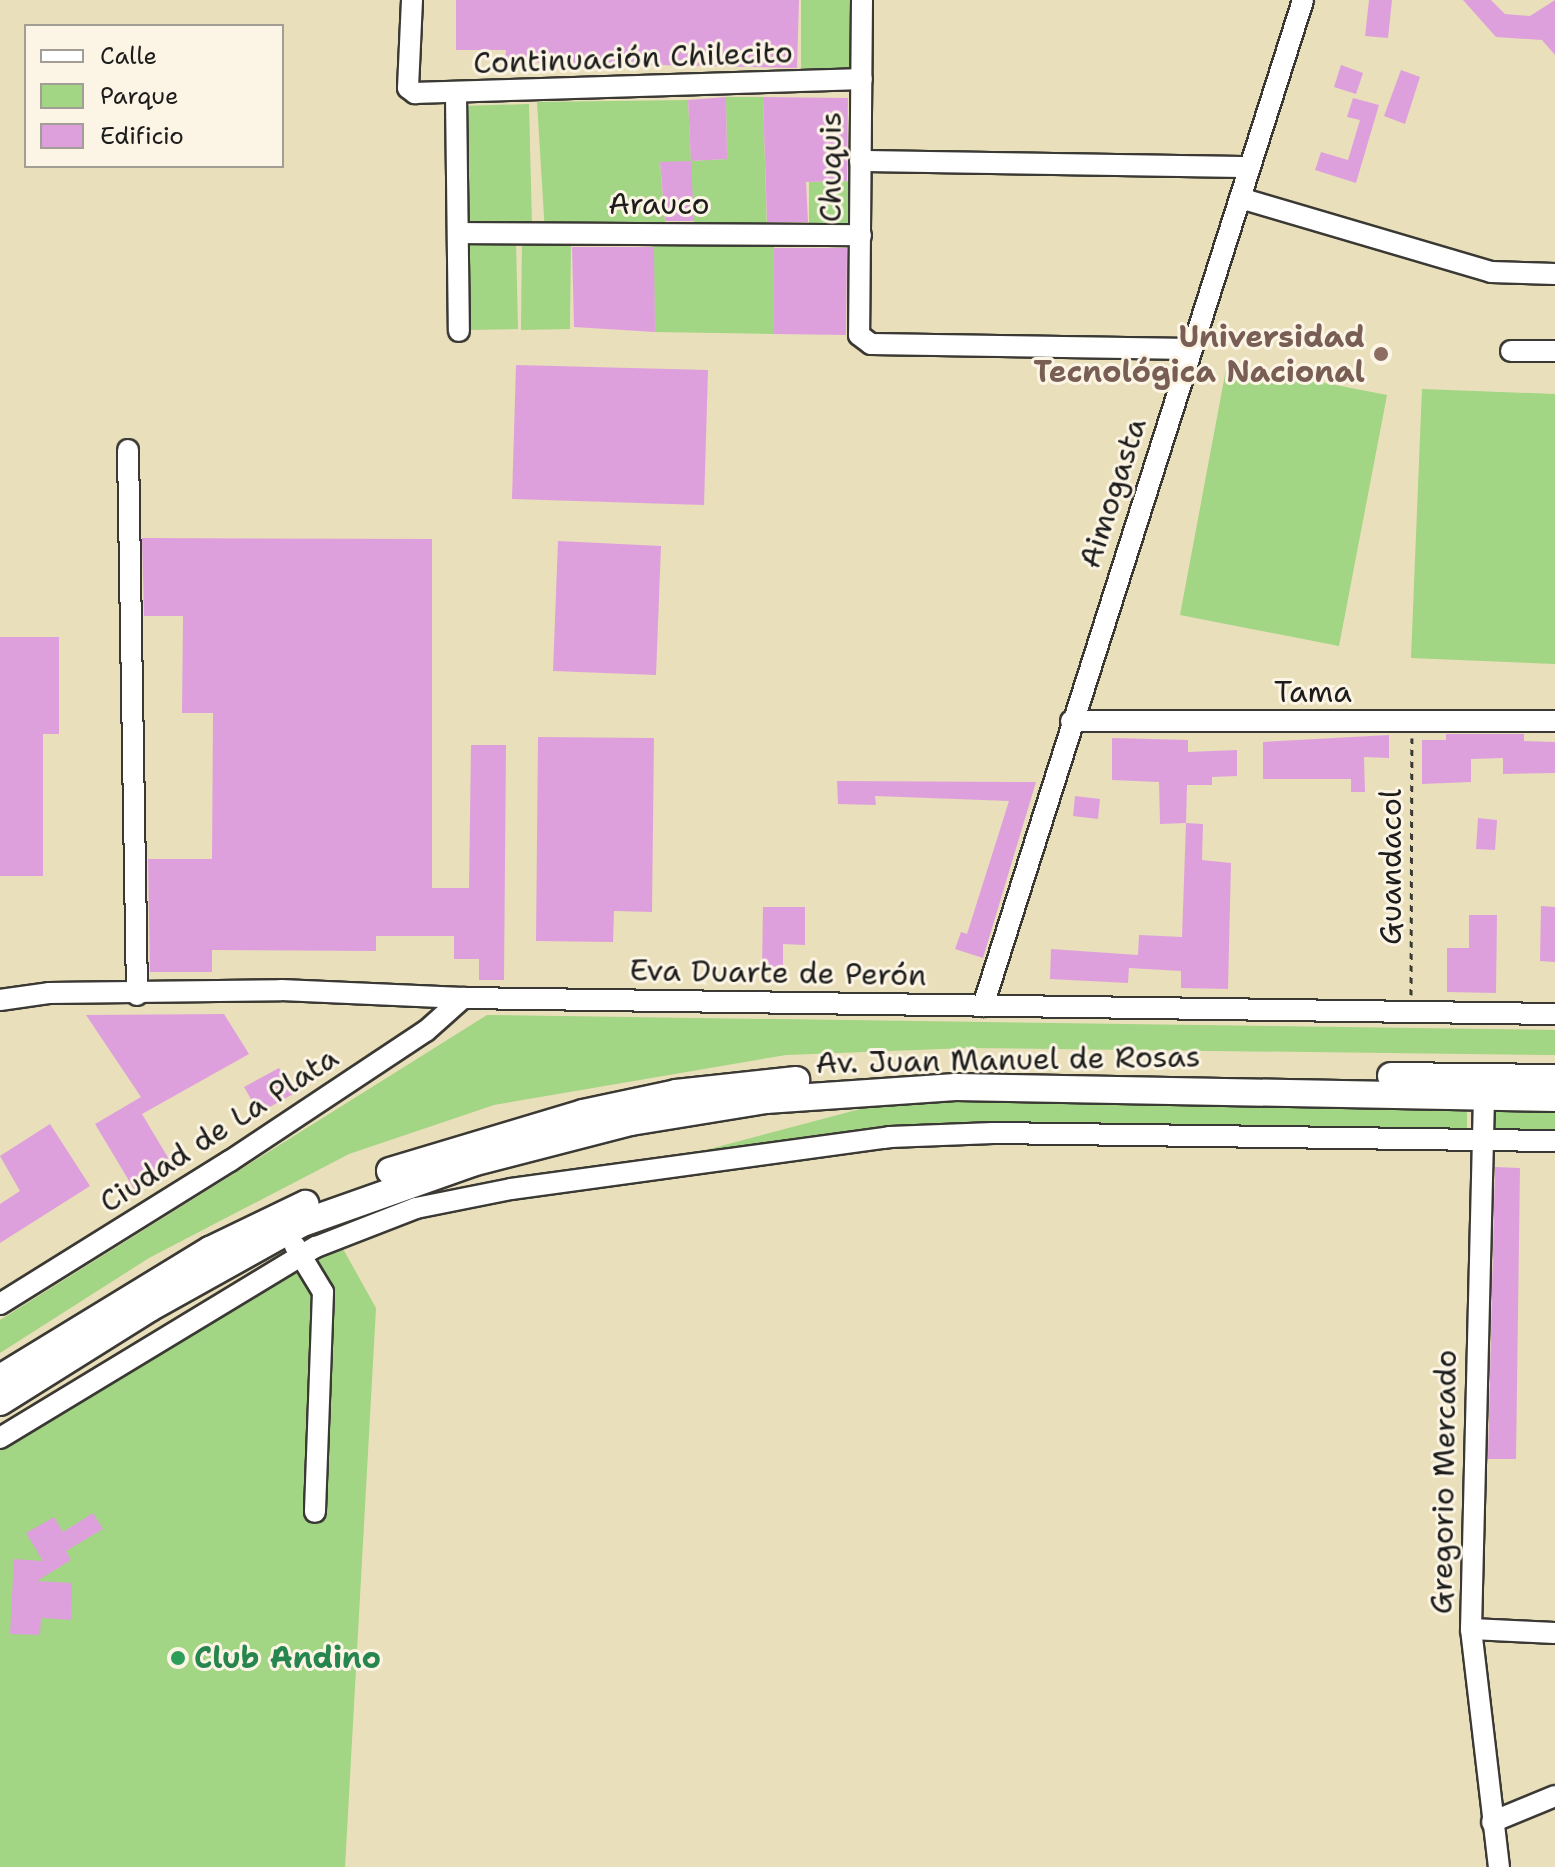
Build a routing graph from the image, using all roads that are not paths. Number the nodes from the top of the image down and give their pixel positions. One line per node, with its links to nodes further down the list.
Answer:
1 (412, 0): 5 (street, Continuación Chilecito)
2 (862, 0): 4 (street, Chuquis)
3 (1303, 0): 7 (street, Aimogasta)
4 (862, 79): 5 (street, Continuación Chilecito); 6 (street, Chuquis)
5 (456, 95): 9 (street)
6 (860, 161): 7 (street); 10 (street, Chuquis)
7 (1248, 167): 8 (street, Aimogasta)
8 (1240, 198): 11 (street); 13 (street, Aimogasta)
9 (458, 233): 10 (street, Arauco); 12 (street)
10 (861, 235): 13 (street, Chuquis)
11 (1555, 274)
12 (459, 331)
13 (1191, 349): 17 (street, Aimogasta)
14 (1511, 351): 15 (street)
15 (1555, 351)
16 (128, 450): 19 (street)
17 (1071, 721): 18 (street, Tama); 22 (street, Aimogasta)
18 (1555, 721)
19 (137, 995): 20 (street, Eva Duarte de Perón); 21 (street, Eva Duarte de Perón)
20 (463, 998): 22 (street, Eva Duarte de Perón); 31 (street, Ciudad de La Plata)
21 (0, 1000)
22 (983, 1006): 23 (street, Eva Duarte de Perón)
23 (1555, 1014)
24 (1555, 1078): 32 (main road, Av. Juan Manuel de Rosas)
25 (1484, 1097): 26 (main road, Av. Juan Manuel de Rosas); 27 (street, Gregorio Mercado); 29 (main road, Av. Juan Manuel de Rosas)
26 (1555, 1098)
27 (1480, 1138): 28 (street); 30 (street); 36 (street, Gregorio Mercado)
28 (1555, 1141)
29 (285, 1233): 30 (street); 33 (main road, Av. Juan Manuel de Rosas)
30 (302, 1255): 34 (street); 35 (street)
31 (0, 1304)
32 (0, 1378)
33 (0, 1402)
34 (0, 1438)
35 (315, 1512)
36 (1471, 1629): 37 (street); 39 (street, Gregorio Mercado)
37 (1555, 1633)
38 (1555, 1796): 39 (street)
39 (1492, 1822): 40 (street, Gregorio Mercado)
40 (1499, 1867)

